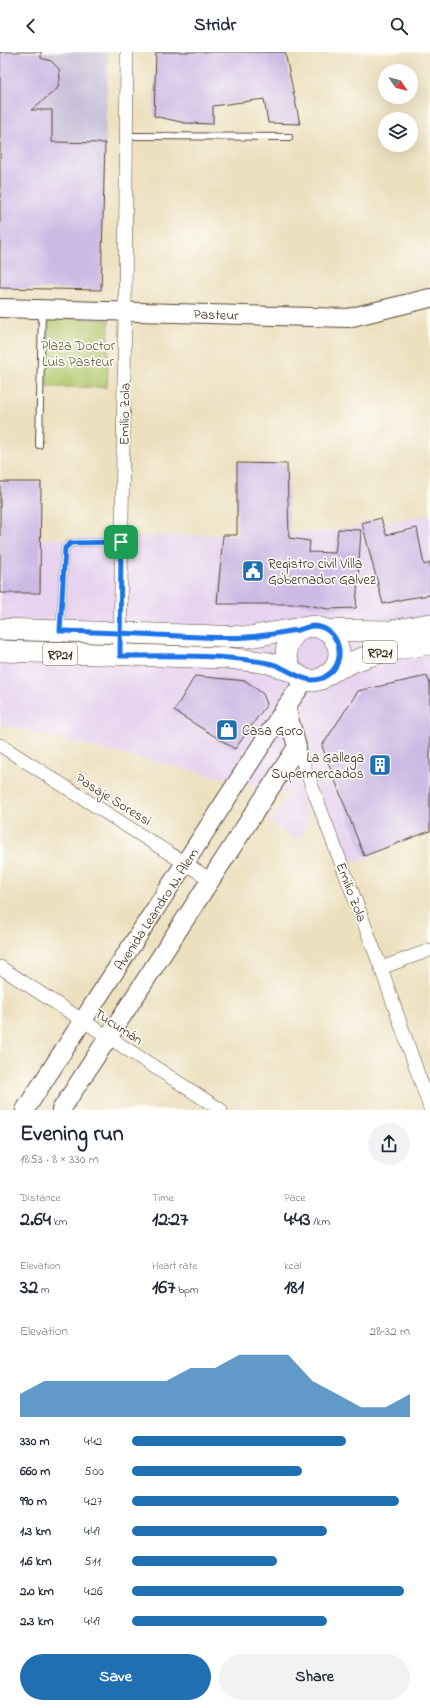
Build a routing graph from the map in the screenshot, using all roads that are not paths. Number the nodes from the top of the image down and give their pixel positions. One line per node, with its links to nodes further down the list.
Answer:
1 (128, 52): 2 (street, Emilio Zola)
2 (127, 136): 3 (lane); 7 (street, Emilio Zola)
3 (289, 137)
4 (430, 298): 7 (street, Pasteur)
5 (0, 308): 6 (street, Pasteur)
6 (42, 310): 7 (street, Pasteur); 8 (lane)
7 (126, 312): 9 (street, Emilio Zola)
8 (39, 446)
9 (121, 542): 14 (lane); 15 (street, Emilio Zola)
10 (430, 624): 13 (main road, RP21)
11 (0, 629): 14 (main road, RP21)
12 (300, 629): 13 (main road, RP21); 15 (main road, RP21); 20 (main road)
13 (327, 630): 19 (main road)
14 (60, 631): 15 (main road, RP21)
15 (120, 633): 18 (street, Emilio Zola)
16 (430, 644): 19 (main road, RP21)
17 (0, 651): 18 (main road, RP21)
18 (120, 656): 20 (main road, RP21)
19 (333, 671): 20 (main road, RP21)
20 (299, 676): 21 (street)
21 (286, 708): 23 (street, Emilio Zola); 24 (street, Avenida Leandro N. Alem)
22 (0, 745): 24 (street, Pasaje Soressi)
23 (297, 747): 25 (street); 28 (street, Emilio Zola)
24 (186, 863): 25 (street, Pasaje Soressi); 29 (street, Avenida Leandro N. Alem)
25 (211, 880): 30 (street)
26 (430, 950): 28 (street)
27 (0, 967): 29 (street, Tucumán)
28 (381, 968): 31 (street, Emilio Zola)
29 (83, 1021): 30 (street, Tucumán); 32 (street, Avenida Leandro N. Alem)
30 (108, 1038): 33 (street); 34 (street, Tucumán)
31 (430, 1108)
32 (25, 1110)
33 (61, 1110)
34 (222, 1110)

